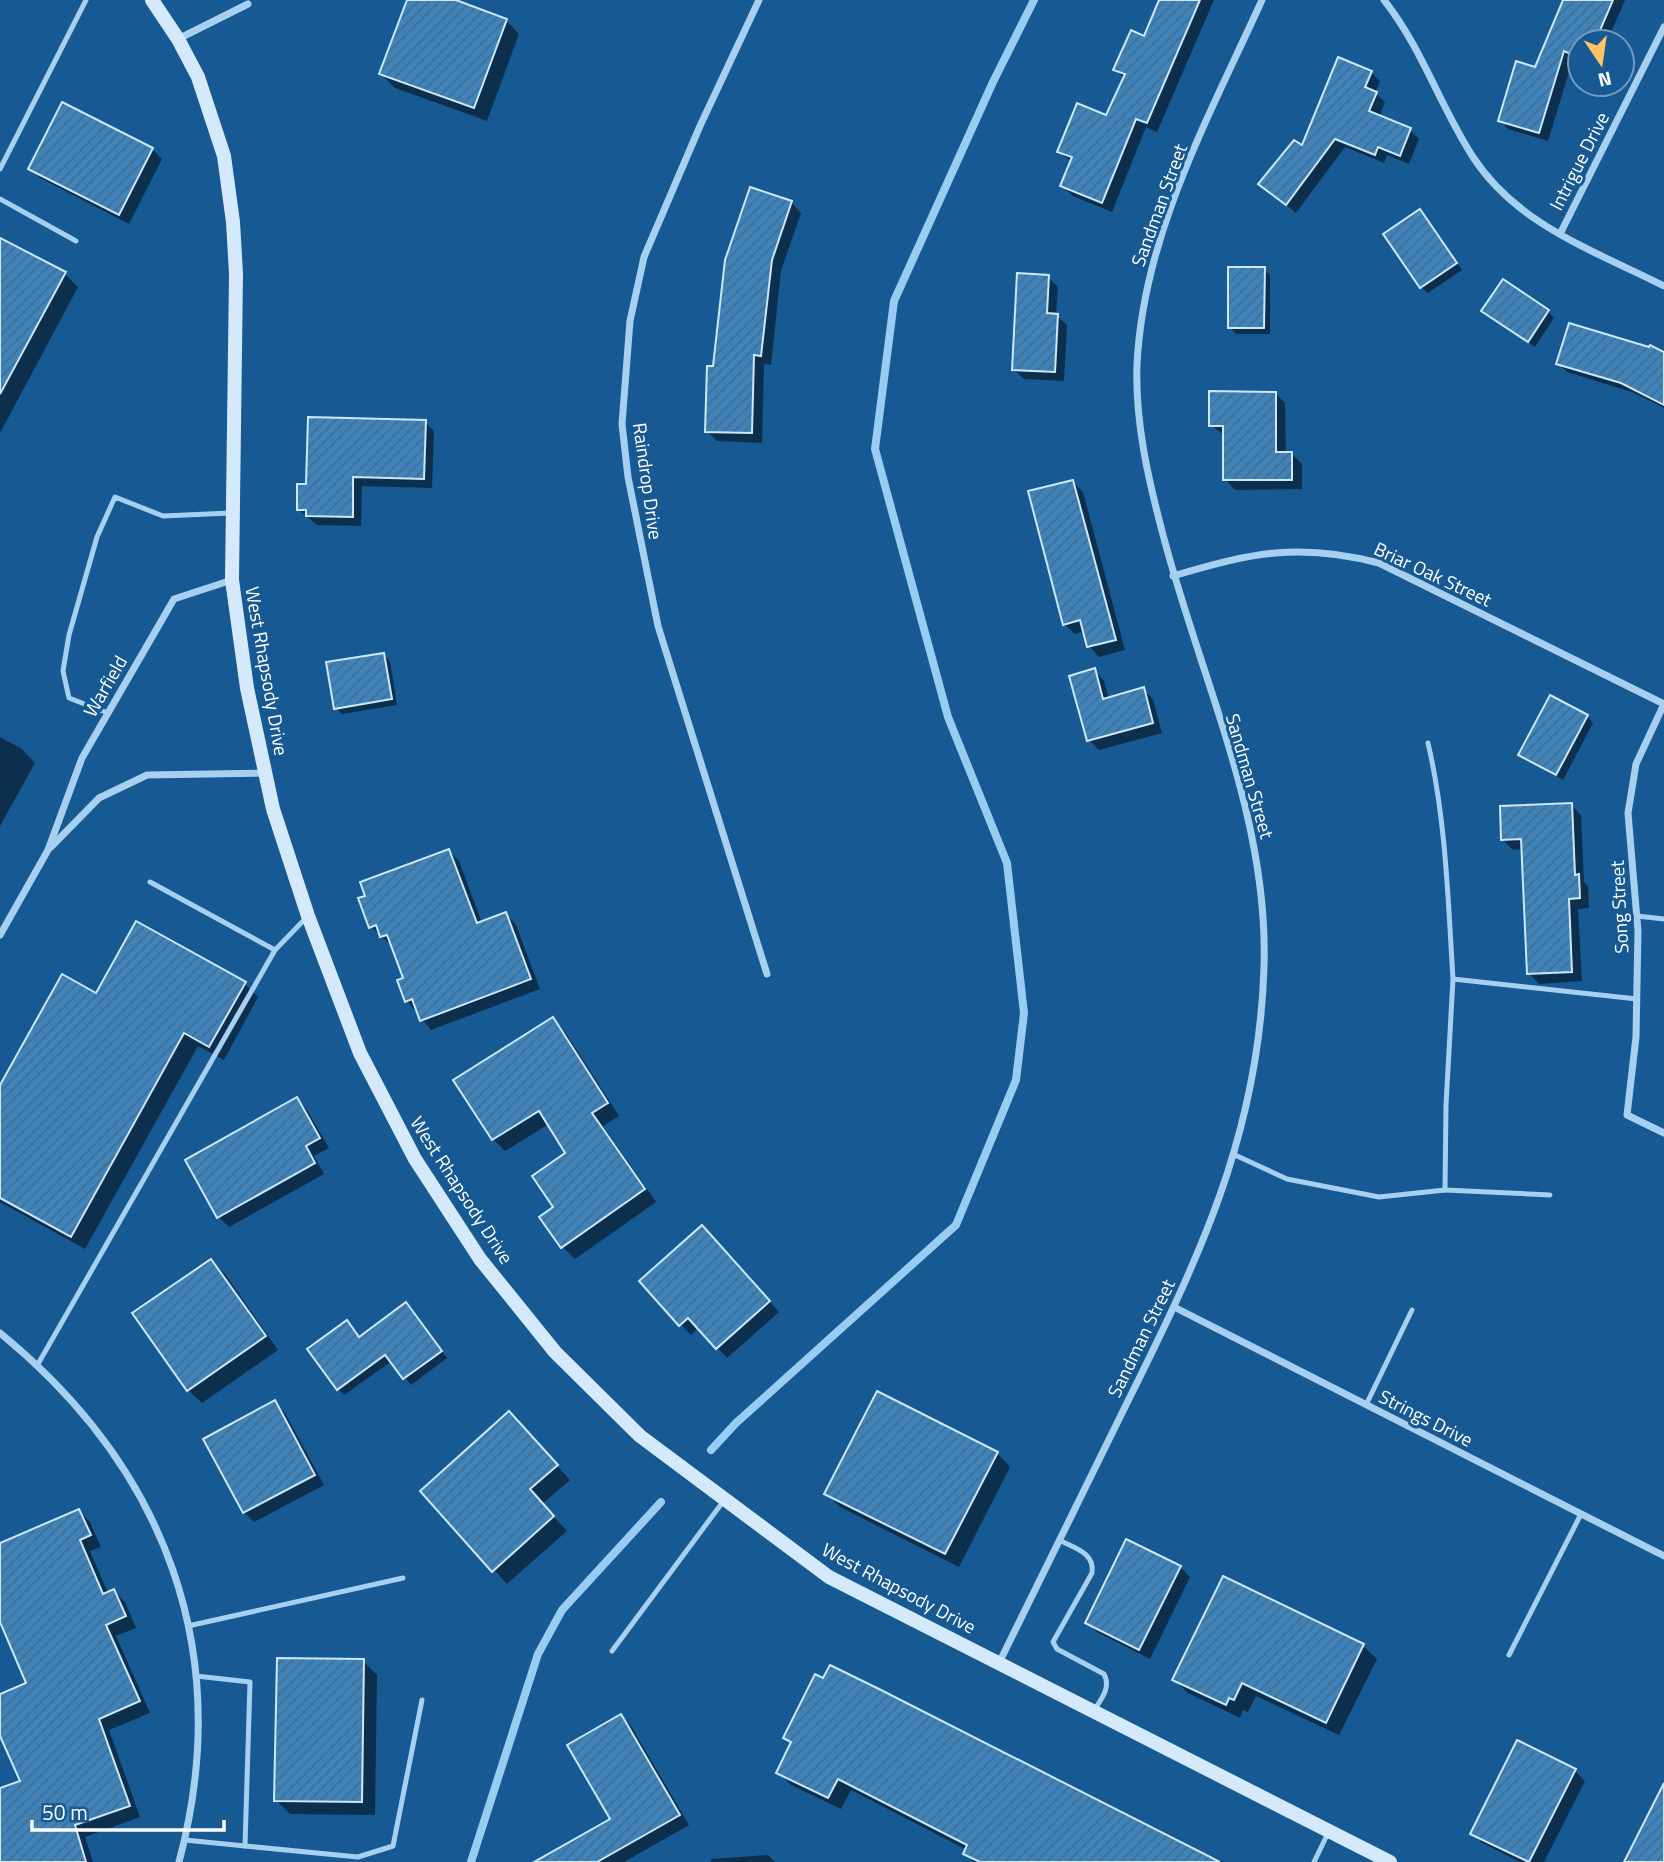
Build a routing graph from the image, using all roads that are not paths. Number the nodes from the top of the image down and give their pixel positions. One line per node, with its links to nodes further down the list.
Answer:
1 (86, 0): 9 (lane)
2 (152, 0): 8 (street, West Rhapsody Drive)
3 (759, 0): 28 (street, Raindrop Drive)
4 (1262, 0): 15 (street, Sandman Street)
5 (1384, 0): 11 (street)
6 (248, 4): 8 (street)
7 (1664, 27): 11 (street, Intrigue Drive)
8 (178, 39): 14 (street, West Rhapsody Drive)
9 (0, 169)
10 (0, 198): 12 (lane)
11 (1560, 234): 13 (street)
12 (76, 241)
13 (1664, 286)
14 (233, 513): 16 (street, West Rhapsody Drive); 18 (lane)
15 (1173, 576): 17 (street, Briar Oak Street); 32 (street, Sandman Street)
16 (232, 580): 18 (street, Warfield); 20 (street, West Rhapsody Drive)
17 (1664, 704): 24 (street, Song Street)
18 (108, 713): 21 (street, Warfield)
19 (1428, 743): 29 (lane)
20 (265, 774): 21 (street, Warfield); 23 (street, West Rhapsody Drive)
21 (48, 850): 26 (street, Warfield)
22 (150, 882): 27 (lane)
23 (308, 916): 27 (lane); 40 (street, West Rhapsody Drive)
24 (1637, 916): 25 (lane); 30 (street, Song Street)
25 (1664, 919)
26 (0, 935)
27 (275, 950): 38 (lane)
28 (767, 974)
29 (1453, 979): 30 (lane); 33 (lane)
30 (1637, 999): 31 (street, Song Street)
31 (1664, 1133)
32 (1235, 1154): 33 (lane); 35 (street, Sandman Street)
33 (1445, 1190): 34 (lane)
34 (1550, 1195)
35 (1174, 1307): 39 (street, Strings Drive); 42 (street, Sandman Street)
36 (1412, 1310): 39 (lane)
37 (0, 1333): 38 (street)
38 (38, 1364): 45 (street)
39 (1366, 1405): 41 (street, Strings Drive)
40 (725, 1499): 46 (lane); 48 (street, West Rhapsody Drive)
41 (1581, 1514): 43 (street, Strings Drive); 47 (lane)
42 (1059, 1540): 48 (street, Sandman Street); 51 (lane)
43 (1664, 1556)
44 (404, 1578): 45 (lane)
45 (188, 1626): 49 (street)
46 (612, 1651)
47 (1509, 1655)
48 (999, 1663): 51 (street, West Rhapsody Drive)
49 (196, 1676): 53 (street); 54 (lane)
50 (422, 1700): 54 (lane)
51 (1094, 1711): 52 (street, West Rhapsody Drive)
52 (1329, 1831): 56 (lane); 57 (street, West Rhapsody Drive)
53 (185, 1840): 54 (lane); 55 (street)
54 (245, 1846)
55 (179, 1862)
56 (1314, 1862)
57 (1390, 1862)

